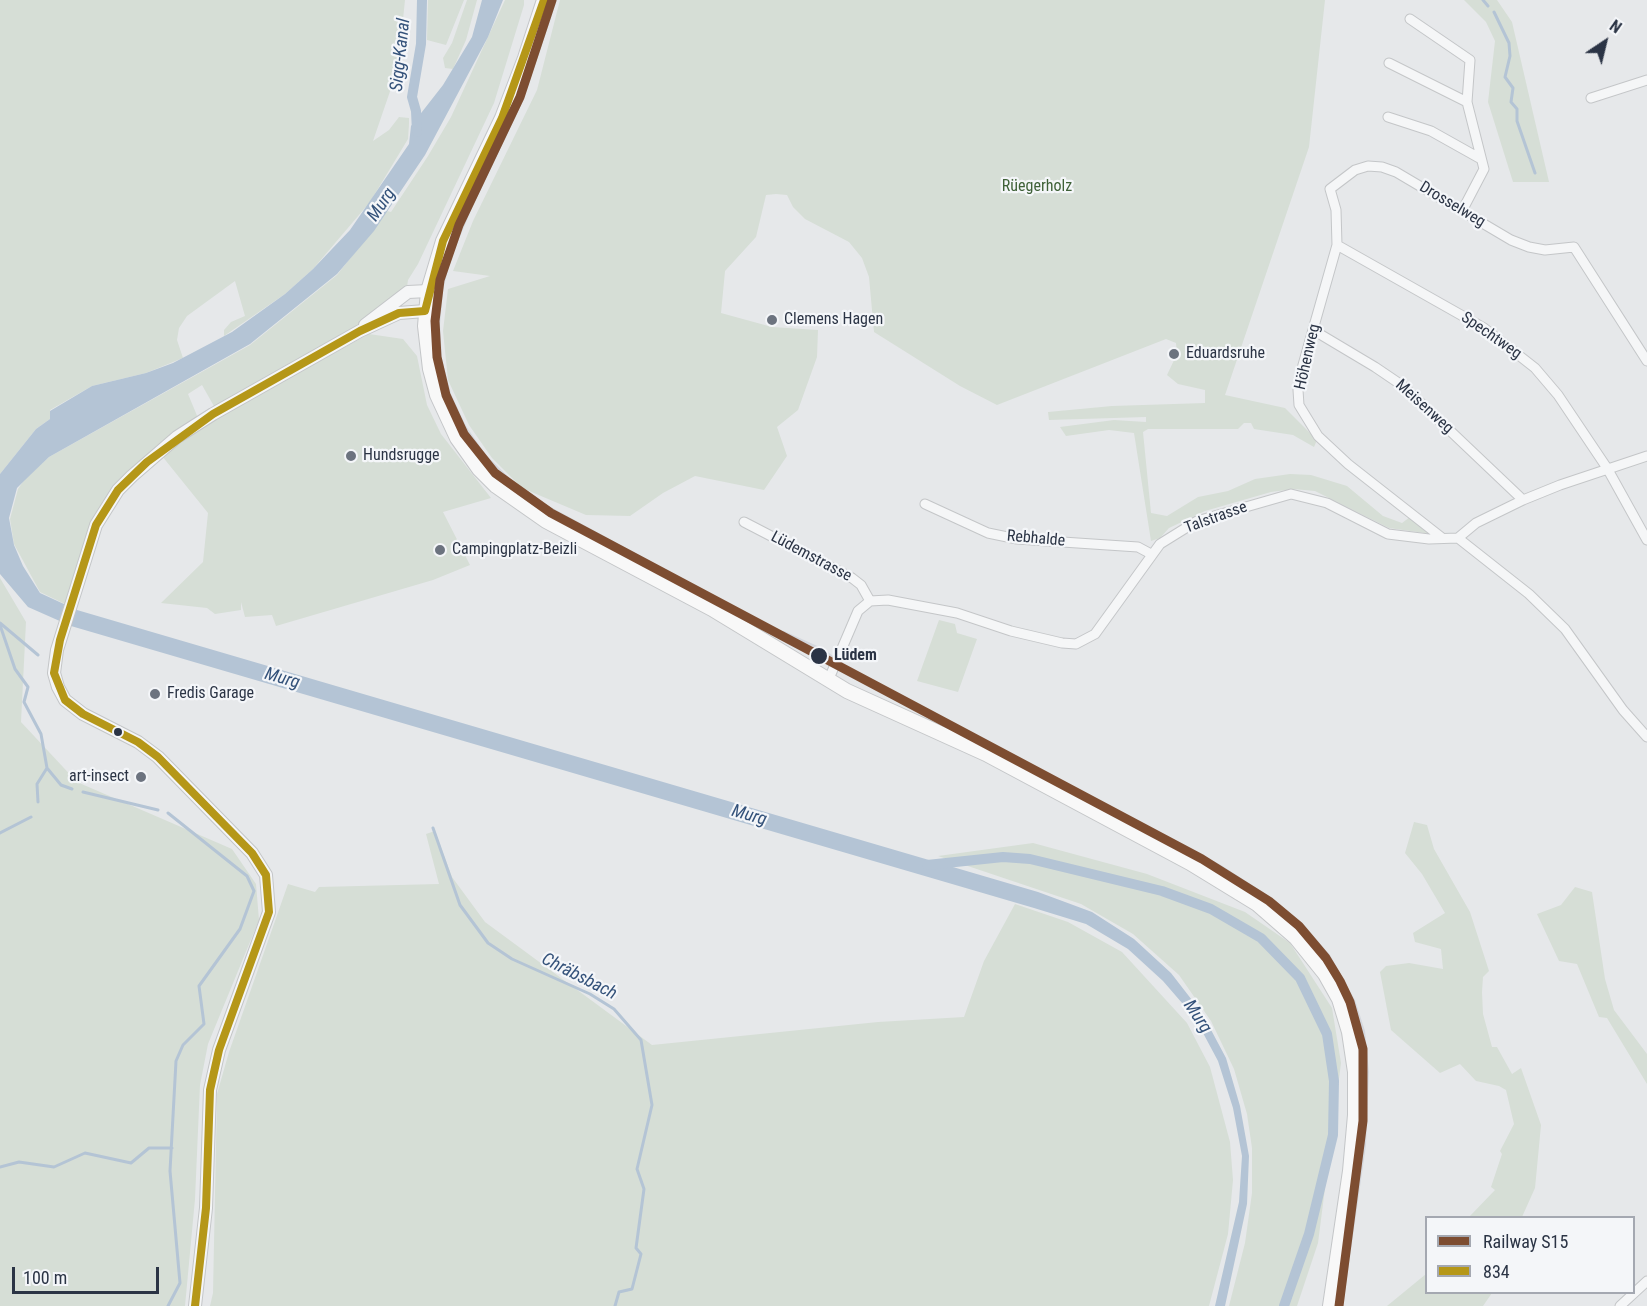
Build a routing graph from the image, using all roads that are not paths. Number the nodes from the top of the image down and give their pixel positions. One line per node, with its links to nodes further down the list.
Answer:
1 (544, 0): 12 (main road)
2 (1410, 19): 6 (street)
3 (1389, 63): 6 (street)
4 (1647, 80): 5 (street)
5 (1592, 98)
6 (1467, 102): 8 (street)
7 (1388, 117): 8 (street)
8 (1481, 159): 10 (street)
9 (1330, 189): 10 (street, Drosselweg); 11 (street, Höhenweg)
10 (1462, 211): 16 (street, Drosselweg)
11 (1337, 245): 14 (street, Höhenweg); 18 (street, Spechtweg)
12 (428, 291): 13 (main road); 15 (street)
13 (425, 311): 15 (street); 27 (main road)
14 (1313, 330): 19 (street, Meisenweg); 22 (street, Höhenweg)
15 (360, 331): 32 (street)
16 (1647, 361)
17 (1647, 456): 18 (street)
18 (1607, 468): 19 (street); 24 (street, Spechtweg)
19 (1523, 500): 23 (street)
20 (924, 504): 25 (street, Rebhalde)
21 (744, 522): 26 (street, Lüdemstrasse)
22 (1441, 537): 23 (street, Talstrasse); 25 (street, Talstrasse)
23 (1458, 538): 28 (street)
24 (1647, 540)
25 (1151, 554): 26 (street, Talstrasse)
26 (870, 601): 27 (street)
27 (828, 681): 33 (main road)
28 (1647, 737)
29 (1647, 1281): 30 (street)
30 (1635, 1292)
31 (1633, 1294): 34 (street)
32 (195, 1306)
33 (1330, 1306)
34 (1620, 1306)

